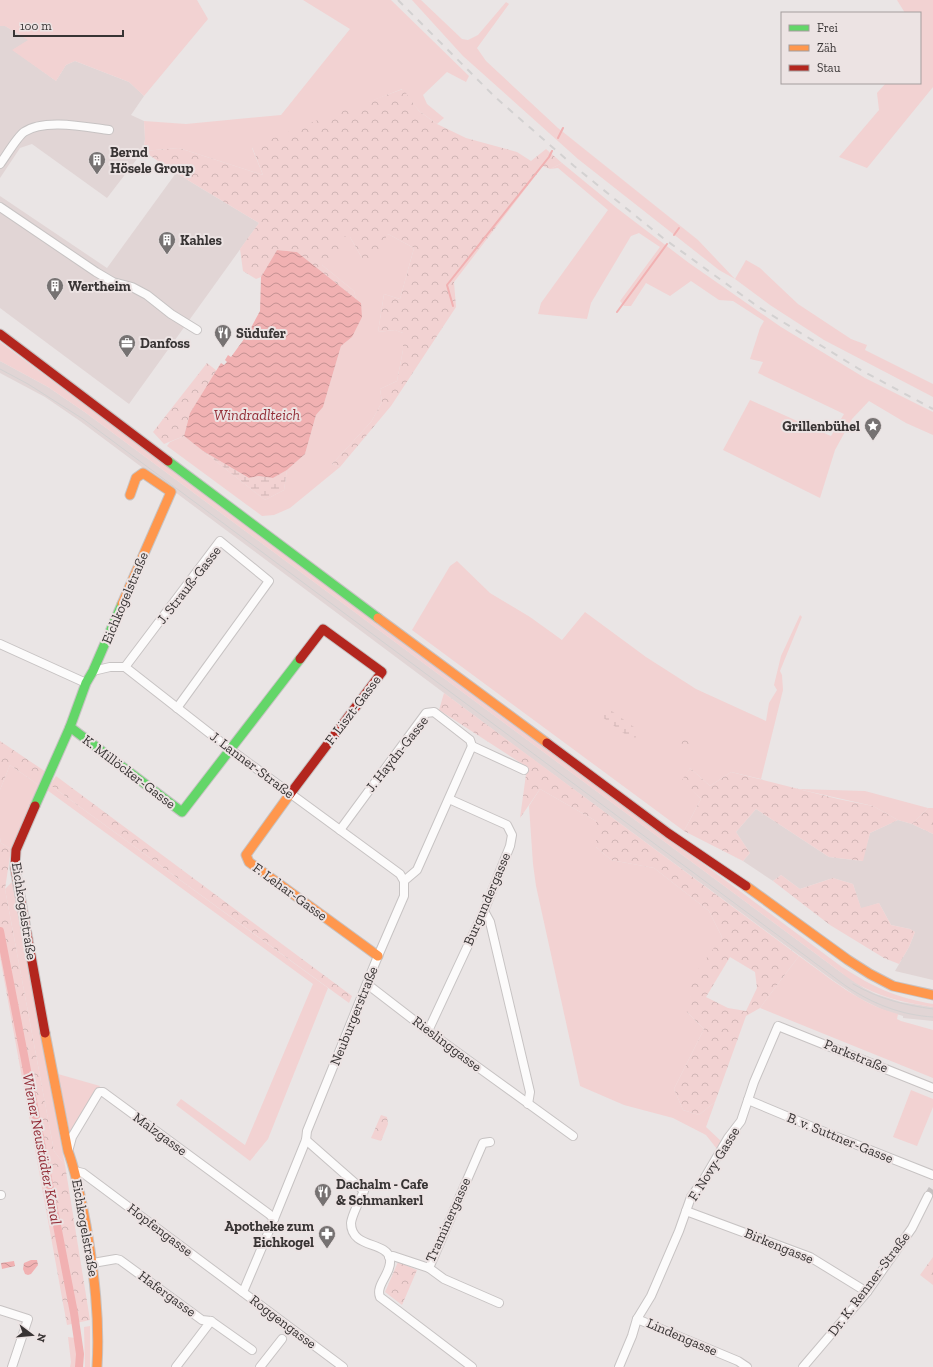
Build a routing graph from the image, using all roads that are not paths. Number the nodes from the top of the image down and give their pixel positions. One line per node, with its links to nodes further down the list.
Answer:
1 (109, 130): 2 (street)
2 (0, 164)
3 (0, 207): 4 (street)
4 (197, 330)
5 (0, 334): 23 (street)
6 (130, 495): 9 (street, Eichkogelstraße)
7 (0, 644): 10 (street)
8 (126, 667): 9 (street); 11 (street, J. Lanner-Straße); 11 (street, J. Strauß-Gasse)
9 (93, 671): 10 (street, Eichkogelstraße)
10 (86, 683): 12 (street, Eichkogelstraße)
11 (177, 708): 14 (street, J. Lanner-Straße)
12 (70, 727): 14 (street, K. Millöcker-Gasse); 32 (street, Eichkogelstraße)
13 (472, 746): 15 (street, J. Haydn-Gasse); 17 (street); 18 (street, J. Haydn-Gasse)
14 (231, 750): 16 (street, J. Lanner-Straße); 16 (street, F. Liszt-Gasse)
15 (524, 770)
16 (290, 794): 18 (street, J. Lanner-Straße); 21 (street, F. Lehar-Gasse)
17 (449, 799): 19 (street); 20 (street, Burgundergasse)
18 (340, 830): 19 (street, J. Lanner-Straße)
19 (404, 881): 21 (street, Neuburgerstraße)
20 (484, 911): 25 (street, Burgundergasse); 28 (street)
21 (378, 956): 22 (street, Neuburgerstraße)
22 (367, 984): 25 (street, Rieslinggasse); 30 (street, Neuburgerstraße)
23 (933, 995)
24 (778, 1026): 26 (street, Parkstraße); 27 (street, F. Novy-Gasse)
25 (428, 1031): 28 (street, Rieslinggasse)
26 (933, 1088)
27 (748, 1100): 34 (street, B. v. Suttner-Gasse); 36 (street, F. Novy-Gasse)
28 (528, 1104): 29 (street, Rieslinggasse)
29 (574, 1136)
30 (306, 1140): 37 (street, Neuburgerstraße); 38 (street)
31 (490, 1142): 40 (street, Traminergasse)
32 (68, 1151): 33 (street, Eichkogelstraße); 37 (street, Malzgasse)
33 (76, 1171): 39 (street, Eichkogelstraße); 41 (street, Hopfengasse)
34 (932, 1172)
35 (928, 1196): 42 (street, Dr. K. Renner-Straße)
36 (686, 1211): 42 (street, Birkengasse); 45 (street, F. Novy-Gasse)
37 (274, 1219): 41 (street, Neuburgerstraße)
38 (389, 1257): 40 (street, Traminergasse); 54 (street)
39 (93, 1263): 46 (street, Hafergasse); 50 (street, Eichkogelstraße)
40 (429, 1268): 43 (street)
41 (242, 1292): 53 (street, Roggengasse)
42 (867, 1292): 57 (street, Dr. K. Renner-Straße)
43 (498, 1303)
44 (0, 1310): 49 (street)
45 (637, 1318): 55 (street, F. Novy-Gasse); 56 (street, Lindengasse)
46 (211, 1321): 48 (street); 51 (street, Hafergasse)
47 (282, 1339): 52 (street)
48 (252, 1350)
49 (12, 1367)
50 (97, 1367)
51 (176, 1367)
52 (260, 1367)
53 (343, 1367)
54 (472, 1367)
55 (618, 1367)
56 (748, 1367)
57 (803, 1367)

